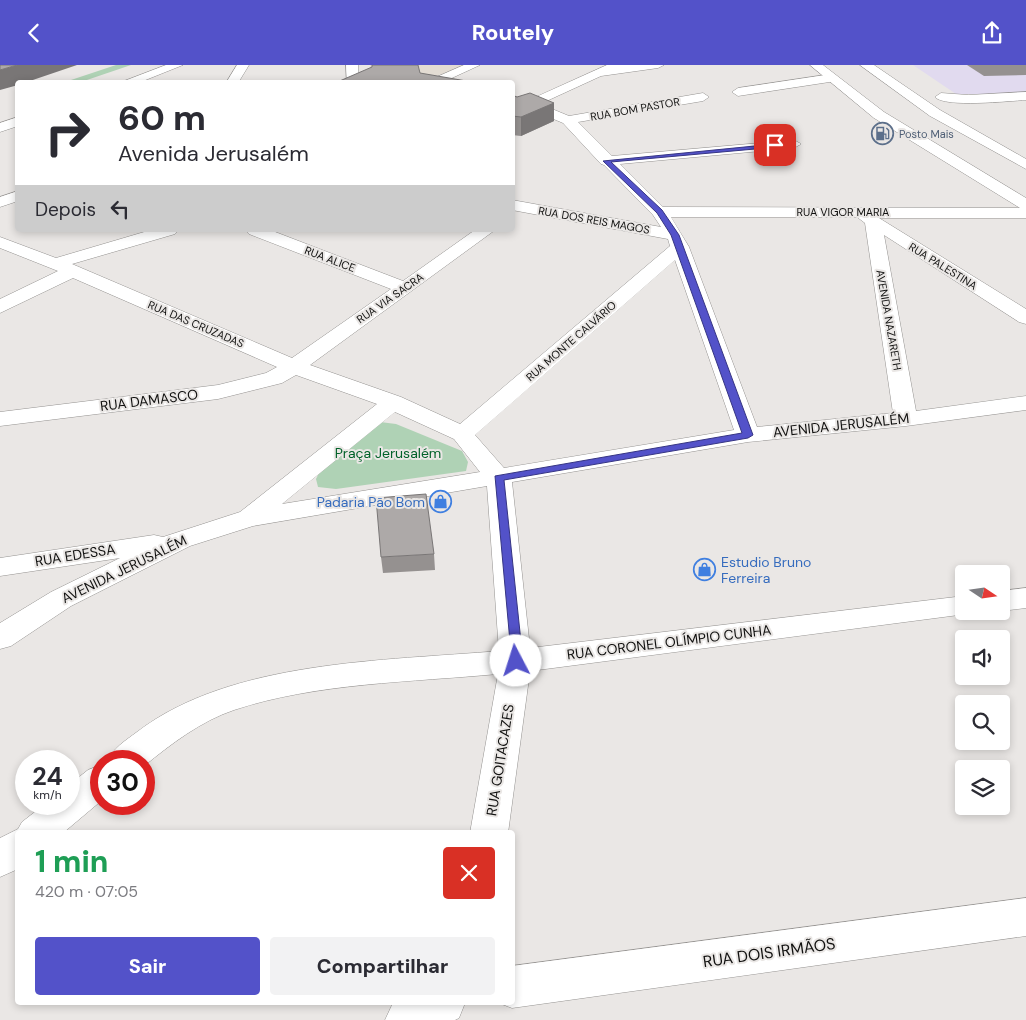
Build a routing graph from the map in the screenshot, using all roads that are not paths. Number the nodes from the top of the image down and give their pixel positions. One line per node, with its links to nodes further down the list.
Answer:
1 (177, 65): 11 (street)
2 (243, 65): 12 (street)
3 (352, 65): 13 (street)
4 (616, 65): 10 (street)
5 (658, 65): 10 (street)
6 (800, 65): 9 (street)
7 (866, 65): 23 (street)
8 (470, 66): 14 (street)
9 (824, 72): 15 (street); 16 (street)
10 (599, 73): 20 (street)
11 (134, 80)
12 (234, 80)
13 (353, 80)
14 (437, 80)
15 (846, 89): 21 (street); 35 (street)
16 (738, 92)
17 (703, 97): 27 (street, RUA BOM PASTOR)
18 (1025, 98): 24 (street); 24 (street)
19 (515, 102): 20 (street)
20 (528, 104): 25 (street); 27 (street)
21 (883, 104)
22 (897, 105): 23 (street)
23 (924, 105): 24 (street); 34 (street)
24 (959, 108)
25 (515, 111)
26 (917, 118): 35 (street)
27 (568, 120): 33 (street)
28 (15, 122): 29 (street)
29 (0, 128)
30 (15, 137): 31 (street)
31 (0, 138)
32 (794, 144): 33 (street)
33 (606, 161): 40 (street)
34 (1026, 165)
35 (983, 180): 38 (street)
36 (15, 197): 37 (street)
37 (0, 202)
38 (1026, 205)
39 (515, 208): 46 (street, RUA DOS REIS MAGOS)
40 (659, 212): 42 (street, RUA VIGOR MARIA); 46 (street)
41 (1026, 213): 42 (street, RUA VIGOR MARIA)
42 (867, 217): 51 (street, RUA PALESTINA); 56 (street, AVENIDA NAZARETH)
43 (163, 232): 48 (street)
44 (260, 232): 49 (street, RUA ALICE)
45 (483, 232): 49 (street, RUA VIA SACRA)
46 (678, 241): 57 (street, RUA MONTE CALVÁRIO); 58 (street)
47 (0, 243): 48 (street, RUA DAS CRUZADAS)
48 (63, 268): 50 (street); 52 (street, RUA DAS CRUZADAS)
49 (405, 288): 52 (street, RUA VIA SACRA)
50 (0, 307)
51 (1026, 318)
52 (294, 367): 53 (street, RUA DAS CRUZADAS); 55 (street, RUA DAMASCO)
53 (393, 403): 57 (street, RUA DAS CRUZADAS); 60 (street)
54 (1026, 403): 56 (street, AVENIDA JERUSALÉM)
55 (0, 419)
56 (906, 419): 58 (street, AVENIDA JERUSALÉM)
57 (462, 434): 59 (street, RUA DAS CRUZADAS)
58 (748, 435): 59 (street, AVENIDA JERUSALÉM)
59 (498, 478): 60 (street, AVENIDA JERUSALÉM); 67 (street, RUA GOITACAZES)
60 (249, 518): 61 (street, AVENIDA JERUSALÉM)
61 (180, 540): 62 (street, RUA EDESSA); 66 (street, AVENIDA JERUSALÉM)
62 (0, 567)
63 (1026, 598): 64 (street)
64 (1010, 600)
65 (955, 607): 67 (street, RUA CORONEL OLÍMPIO CUNHA)
66 (0, 638)
67 (516, 661): 68 (street, RUA CORONEL OLÍMPIO CUNHA); 71 (street, RUA GOITACAZES)
68 (139, 750)
69 (90, 789): 70 (street)
70 (39, 830)
71 (488, 830)
72 (15, 848): 73 (street)
73 (0, 860)
74 (1026, 917): 75 (street, RUA DOIS IRMÃOS)
75 (515, 987)
76 (440, 1005): 77 (street)
77 (407, 1020)

